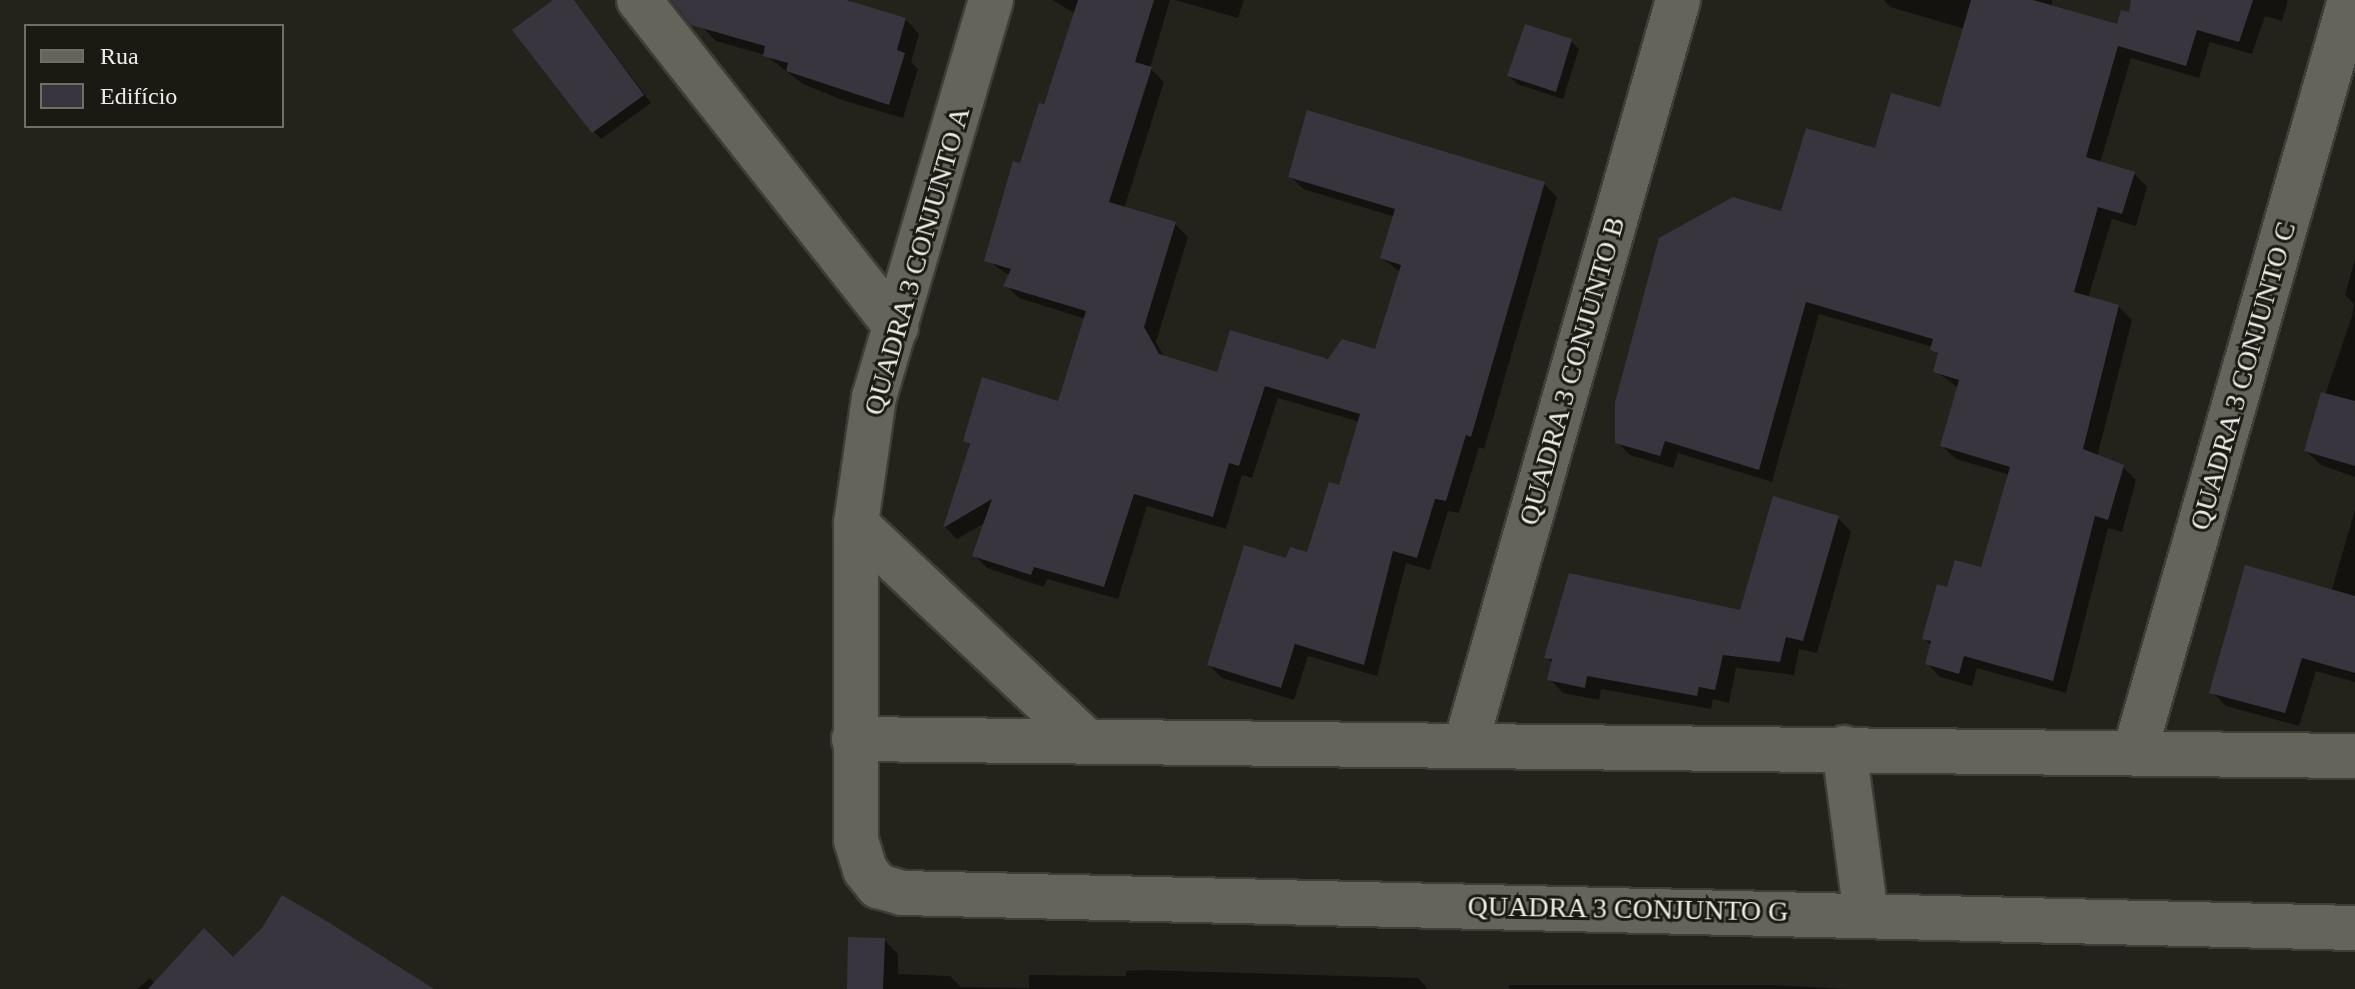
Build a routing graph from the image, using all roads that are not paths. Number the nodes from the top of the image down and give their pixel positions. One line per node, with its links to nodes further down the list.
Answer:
1 (639, 0): 5 (street)
2 (991, 0): 5 (street, QUADRA 3 CONJUNTO A)
3 (1678, 0): 9 (street, QUADRA 3 CONJUNTO B)
4 (2350, 0): 11 (street, QUADRA 3 CONJUNTO C)
5 (896, 327): 6 (street, QUADRA 3 CONJUNTO A)
6 (856, 524): 7 (street, QUADRA 3 CONJUNTO A); 8 (street)
7 (854, 739): 8 (street); 13 (street, QUADRA 3 CONJUNTO A)
8 (1086, 741): 9 (street)
9 (1466, 743): 10 (street)
10 (1844, 748): 11 (street); 14 (street)
11 (2135, 751): 12 (street)
12 (2355, 756)
13 (902, 893): 14 (street, QUADRA 3 CONJUNTO G)
14 (1866, 915): 15 (street, QUADRA 3 CONJUNTO G)
15 (2355, 928)

